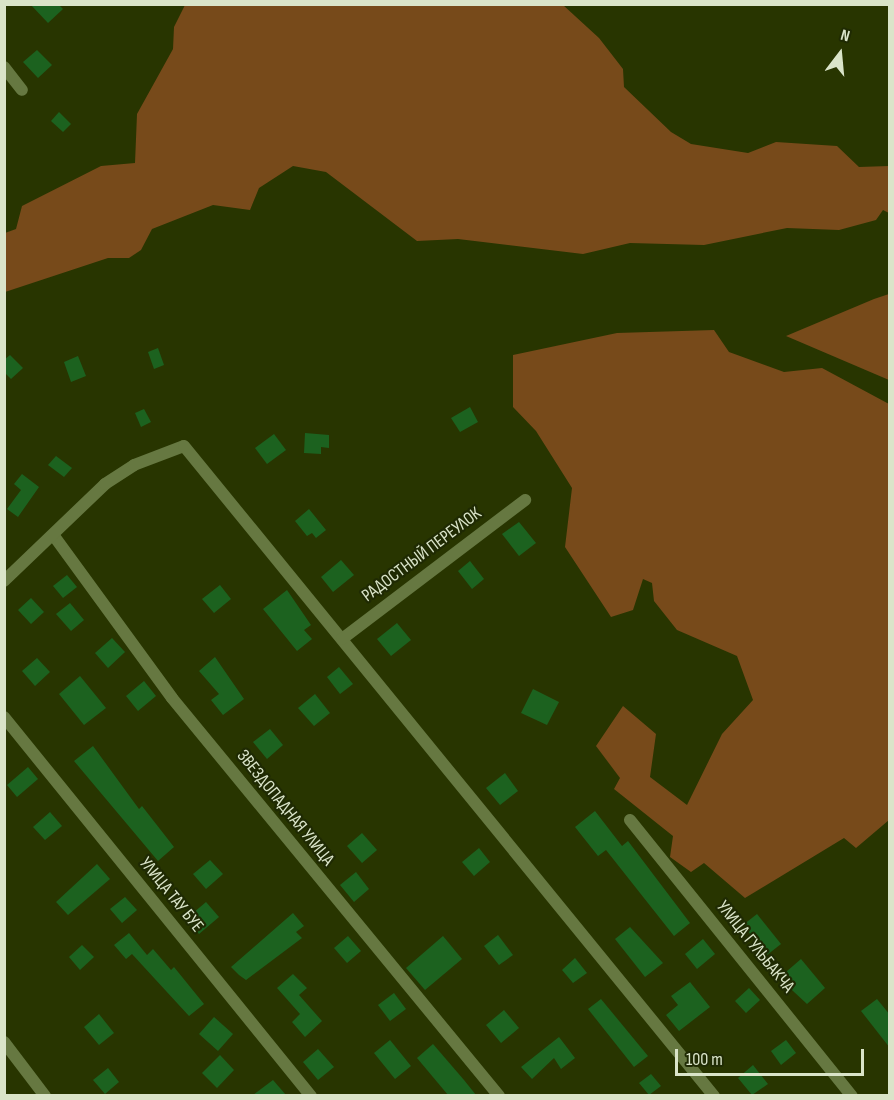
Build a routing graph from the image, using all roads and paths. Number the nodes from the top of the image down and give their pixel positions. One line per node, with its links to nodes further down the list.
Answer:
1 (4, 67): 2 (street)
2 (22, 90)
3 (525, 500): 6 (street, РАДОСТНЫЙ ПЕРЕУЛОК)
4 (54, 536): 5 (street); 6 (street); 12 (street, ЗВЕЗДОПАДНАЯ УЛИЦА)
5 (4, 581)
6 (342, 639): 13 (street)
7 (4, 717): 11 (street, УЛИЦА ТАУ БУЕ)
8 (630, 820): 14 (street, УЛИЦА ГУЛЬБАКЧА)
9 (4, 1042): 10 (street)
10 (45, 1095)
11 (311, 1095)
12 (499, 1095)
13 (714, 1095)
14 (852, 1095)

